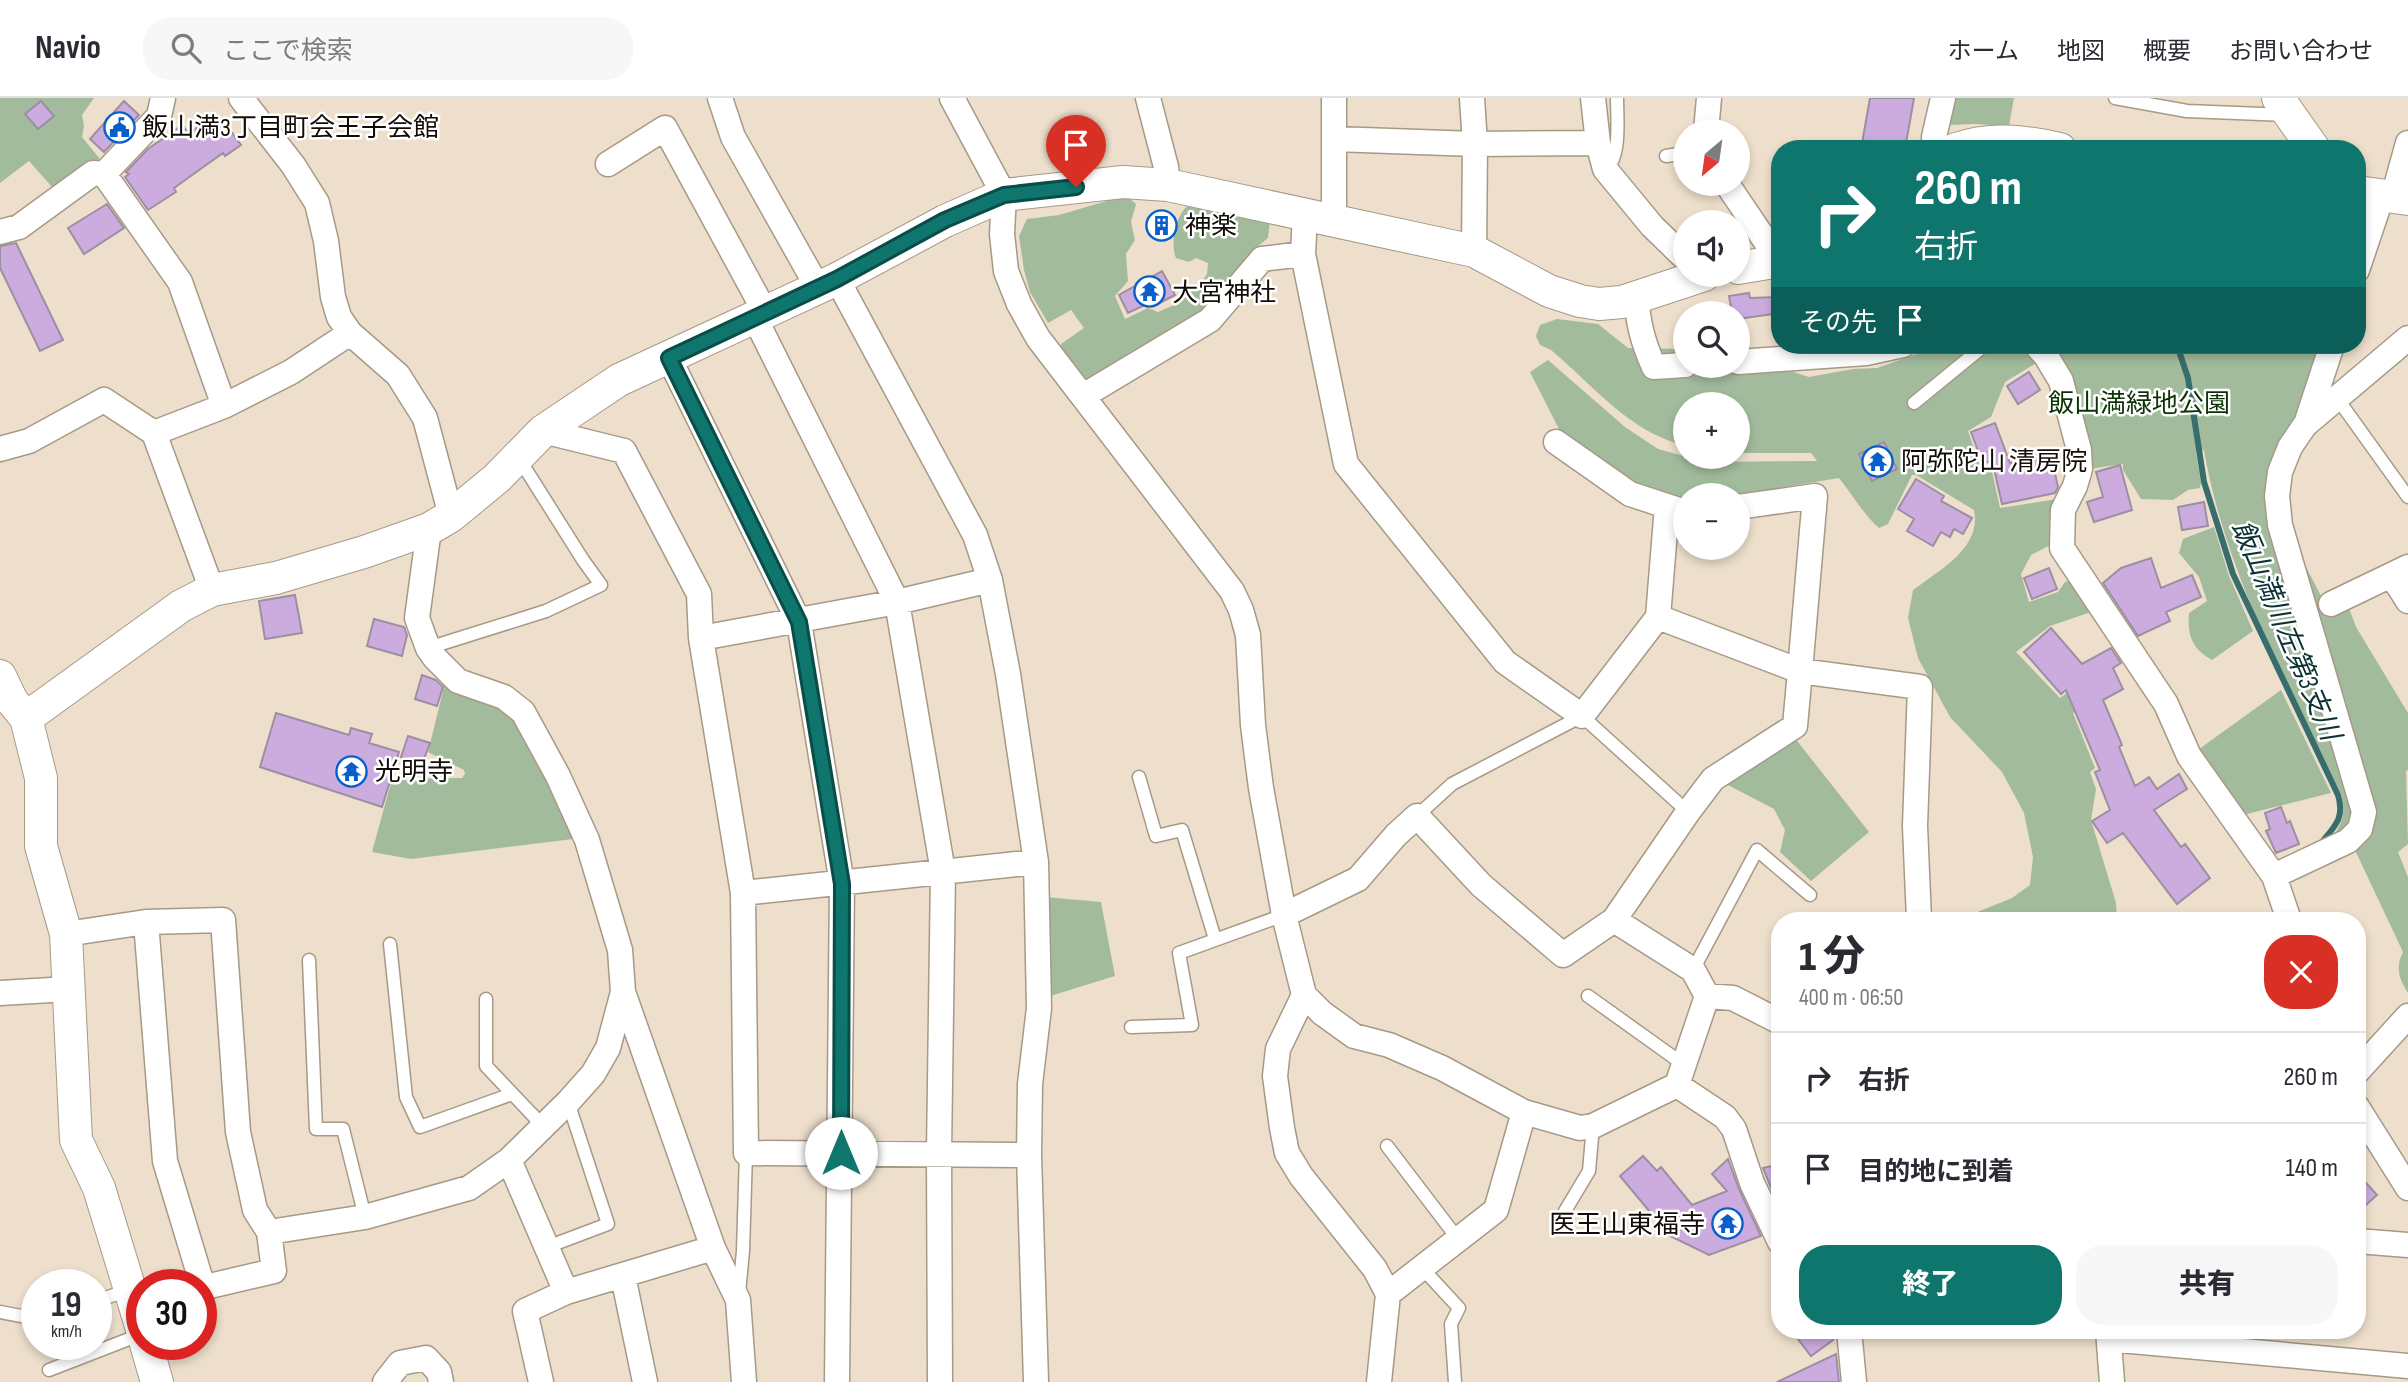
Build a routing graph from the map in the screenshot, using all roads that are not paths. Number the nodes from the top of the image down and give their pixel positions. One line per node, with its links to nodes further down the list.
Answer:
1 (163, 98): 25 (street)
2 (241, 98): 43 (street)
3 (720, 98): 39 (street)
4 (952, 98): 27 (street)
5 (1148, 98): 26 (street)
6 (1334, 98): 15 (street)
7 (1472, 98): 20 (street)
8 (1593, 98): 18 (street)
9 (1617, 98): 24 (lane)
10 (1709, 98): 14 (street)
11 (1943, 98): 16 (street)
12 (2115, 98): 13 (lane)
13 (2284, 106): 17 (street)
14 (1707, 119)
15 (1334, 139): 20 (street); 30 (street)
16 (1934, 140)
17 (2308, 140)
18 (1598, 143): 20 (street); 24 (street)
19 (2408, 143): 29 (street)
20 (1475, 144): 35 (street)
21 (1673, 155): 22 (lane)
22 (1666, 156)
23 (608, 164): 42 (street)
24 (1605, 169): 32 (street)
25 (104, 174): 31 (street); 55 (street)
26 (1168, 185): 27 (street); 30 (street)
27 (1004, 195): 39 (street); 52 (street)
28 (1735, 196): 34 (street)
29 (2385, 196): 33 (street)
30 (1319, 217): 35 (street); 36 (street)
31 (0, 232)
32 (1673, 246)
33 (2366, 247)
34 (1771, 248)
35 (1474, 251): 41 (street)
36 (1303, 254): 52 (street); 79 (street)
37 (1771, 262): 38 (street)
38 (1750, 266)
39 (828, 284): 42 (street); 68 (street)
40 (1673, 285): 41 (street)
41 (1637, 298): 51 (street)
42 (760, 314): 49 (street); 71 (street)
43 (351, 333): 55 (street); 65 (street)
44 (2408, 338): 53 (street)
45 (1817, 354): 50 (street)
46 (1974, 354): 54 (lane)
47 (2044, 354): 86 (street)
48 (2329, 354): 56 (street)
49 (669, 358): 57 (street); 74 (street)
50 (1750, 361)
51 (1673, 366)
52 (1083, 396): 92 (street)
53 (2337, 398): 56 (street); 62 (lane)
54 (1914, 403)
55 (224, 406): 58 (street)
56 (2305, 425): 86 (street)
57 (543, 431): 61 (street); 75 (street)
58 (153, 433): 60 (street); 69 (street)
59 (1556, 442): 64 (street)
60 (0, 449)
61 (518, 456): 65 (street); 76 (lane)
62 (2408, 498)
63 (1750, 505): 77 (street)
64 (1673, 508)
65 (440, 522): 69 (street); 76 (street)
66 (1673, 527): 73 (street)
67 (2400, 571): 70 (street); 72 (street)
68 (990, 580): 71 (street); 84 (street)
69 (212, 590): 80 (street)
70 (2408, 601)
71 (897, 602): 74 (street); 85 (street)
72 (2331, 604)
73 (1658, 617): 77 (street); 79 (street)
74 (799, 622): 75 (street); 87 (street)
75 (701, 638): 88 (street)
76 (428, 648): 101 (street)
77 (1800, 671): 82 (street); 90 (street)
78 (0, 676): 80 (street)
79 (1583, 716): 82 (lane); 83 (lane)
80 (26, 718): 95 (street)
81 (1139, 777): 96 (lane)
82 (1688, 812): 93 (street)
83 (1417, 816): 92 (street); 93 (street)
84 (1037, 862): 85 (street); 122 (street)
85 (943, 872): 87 (street); 121 (street)
86 (2274, 876): 91 (street)
87 (842, 884): 88 (street); 120 (street)
88 (743, 893): 119 (street)
89 (1810, 895): 99 (lane)
90 (1919, 912)
91 (2286, 912)
92 (1284, 915): 96 (lane); 103 (street)
93 (1614, 920): 99 (street)
94 (146, 922): 95 (street); 128 (street); 135 (street)
95 (66, 934): 100 (street)
96 (1215, 939): 109 (lane)
97 (390, 944): 112 (lane)
98 (309, 960): 126 (lane)
99 (1693, 970): 105 (street)
100 (68, 989): 102 (street); 136 (street)
101 (623, 992): 113 (street); 133 (street)
102 (0, 993)
103 (1304, 995): 114 (street); 140 (street)
104 (1588, 996): 111 (lane)
105 (1707, 996): 108 (street); 111 (street)
106 (486, 999): 112 (lane)
107 (2408, 1016): 110 (street)
108 (1771, 1017)
109 (1131, 1027)
110 (2366, 1062)
111 (1680, 1074): 117 (street); 127 (street)
112 (512, 1094): 116 (lane)
113 (568, 1102): 116 (street); 132 (lane)
114 (1524, 1112): 117 (street); 129 (street)
115 (2366, 1121): 124 (street)
116 (543, 1126): 123 (street)
117 (1593, 1126): 125 (lane)
118 (1387, 1146): 129 (lane)
119 (746, 1153): 120 (street); 141 (lane)
120 (841, 1153): 121 (street); 157 (street)
121 (939, 1153): 122 (street); 158 (street)
122 (1029, 1155): 159 (street)
123 (509, 1160): 126 (street); 132 (street)
124 (2408, 1188)
125 (1565, 1211)
126 (365, 1217): 128 (street)
127 (1771, 1223)
128 (269, 1232): 138 (street)
129 (1458, 1239): 134 (street)
130 (2366, 1242): 131 (street)
131 (2408, 1245)
132 (547, 1247): 139 (street)
133 (713, 1248): 137 (street); 141 (street)
134 (1422, 1268): 140 (street); 161 (lane)
135 (197, 1269)
136 (126, 1270)
137 (623, 1276): 139 (street); 155 (street)
138 (217, 1284)
139 (566, 1292): 154 (street)
140 (1388, 1294): 160 (street)
141 (738, 1300): 156 (street)
142 (0, 1312): 143 (lane)
143 (21, 1316)
144 (1850, 1339): 162 (street)
145 (2108, 1339): 163 (street)
146 (2147, 1339): 149 (street)
147 (126, 1340): 150 (lane)
148 (151, 1360): 151 (street)
149 (2408, 1366)
150 (48, 1370)
151 (157, 1382)
152 (385, 1382): 153 (street)
153 (441, 1382)
154 (541, 1382)
155 (645, 1382)
156 (744, 1382)
157 (837, 1382)
158 (940, 1382)
159 (1036, 1382)
160 (1379, 1382)
161 (1455, 1382)
162 (1854, 1382)
163 (2112, 1382)

